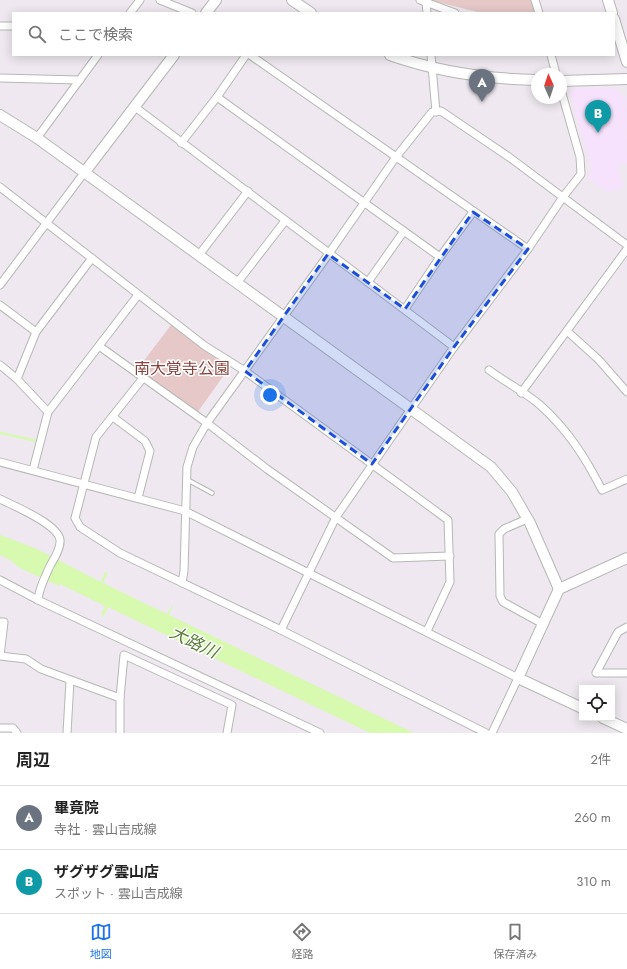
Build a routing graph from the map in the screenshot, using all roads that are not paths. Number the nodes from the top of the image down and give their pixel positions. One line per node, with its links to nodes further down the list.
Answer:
1 (140, 0): 8 (street)
2 (160, 0): 9 (street)
3 (216, 0): 10 (street)
4 (292, 0): 11 (street)
5 (535, 0): 14 (street)
6 (608, 0): 15 (street)
7 (423, 1): 12 (street); 13 (street)
8 (131, 12)
9 (190, 12)
10 (207, 12)
11 (310, 12)
12 (427, 12)
13 (452, 12)
14 (539, 12)
15 (612, 12)
16 (615, 21): 26 (street)
17 (0, 26): 18 (street)
18 (12, 26)
19 (97, 56): 31 (street)
20 (173, 56): 36 (street)
21 (245, 56): 34 (street)
22 (251, 56): 41 (street)
23 (393, 56): 27 (street)
24 (431, 56): 27 (street)
25 (551, 56): 28 (street)
26 (627, 62)
27 (432, 68): 32 (street); 37 (street)
28 (554, 68)
29 (0, 78): 31 (street)
30 (627, 79): 33 (street)
31 (80, 80): 39 (street)
32 (531, 80)
33 (567, 81)
34 (217, 97): 40 (street); 46 (street)
35 (565, 104): 45 (street)
36 (135, 107): 40 (street); 42 (street)
37 (436, 112): 41 (street); 45 (street)
38 (0, 115): 39 (street)
39 (37, 138): 42 (street)
40 (181, 143): 44 (street)
41 (396, 157): 46 (street); 47 (street)
42 (84, 173): 49 (street); 55 (street)
43 (0, 188): 49 (street)
44 (248, 191): 48 (street); 55 (street)
45 (563, 197): 51 (street); 53 (street)
46 (365, 204): 50 (street); 54 (street)
47 (473, 212): 53 (street); 56 (street)
48 (286, 221): 54 (street); 59 (street)
49 (48, 223): 57 (street); 60 (street)
50 (404, 231): 56 (street); 58 (street)
51 (627, 245)
52 (627, 249): 65 (street)
53 (528, 250): 68 (street)
54 (328, 254): 58 (street); 64 (street)
55 (200, 255): 59 (street)
56 (440, 256): 63 (street)
57 (92, 258): 61 (street); 66 (street)
58 (368, 282): 63 (street)
59 (237, 283): 64 (street)
60 (0, 285)
61 (138, 294): 67 (street); 71 (street)
62 (0, 305): 66 (street)
63 (405, 308): 68 (street)
64 (283, 317): 71 (street); 76 (street)
65 (567, 331): 74 (street); 75 (street)
66 (36, 332): 73 (street)
67 (99, 346): 72 (street); 77 (street)
68 (454, 346): 76 (street)
69 (0, 365): 73 (street)
70 (489, 370): 75 (street)
71 (245, 371): 79 (street); 81 (street)
72 (144, 378): 78 (street); 79 (street)
73 (17, 379): 77 (street)
74 (627, 392)
75 (521, 393): 84 (street)
76 (411, 408): 81 (street); 91 (street)
77 (48, 412): 82 (street)
78 (113, 417): 85 (street); 87 (street)
79 (207, 423): 83 (street); 90 (street)
80 (0, 462): 82 (street)
81 (372, 464): 90 (street); 92 (street)
82 (33, 470): 85 (street)
83 (186, 479): 86 (lane); 89 (street)
84 (627, 479)
85 (84, 484): 87 (street); 96 (street)
86 (212, 493)
87 (138, 498): 89 (street)
88 (0, 499): 98 (street)
89 (185, 511): 94 (street); 96 (street)
90 (336, 517): 92 (street); 94 (street)
91 (527, 519): 97 (street); 100 (street)
92 (450, 556): 103 (street)
93 (627, 558): 97 (street)
94 (308, 573): 102 (street); 103 (street)
95 (0, 580): 98 (street)
96 (182, 584): 102 (street)
97 (559, 589): 100 (street)
98 (38, 600): 116 (street)
99 (0, 622): 106 (street)
100 (543, 624): 105 (street)
101 (627, 627): 104 (street)
102 (281, 630): 117 (street)
103 (427, 632): 105 (street)
104 (627, 673)
105 (518, 678): 108 (street); 118 (street)
106 (70, 681): 107 (street); 113 (street)
107 (120, 698): 114 (street); 115 (street)
108 (579, 707)
109 (609, 721): 111 (street)
110 (0, 728): 112 (street)
111 (627, 730)
112 (17, 733)
113 (67, 733)
114 (120, 733)
115 (227, 733)
116 (320, 733)
117 (486, 733)
118 (492, 733)

